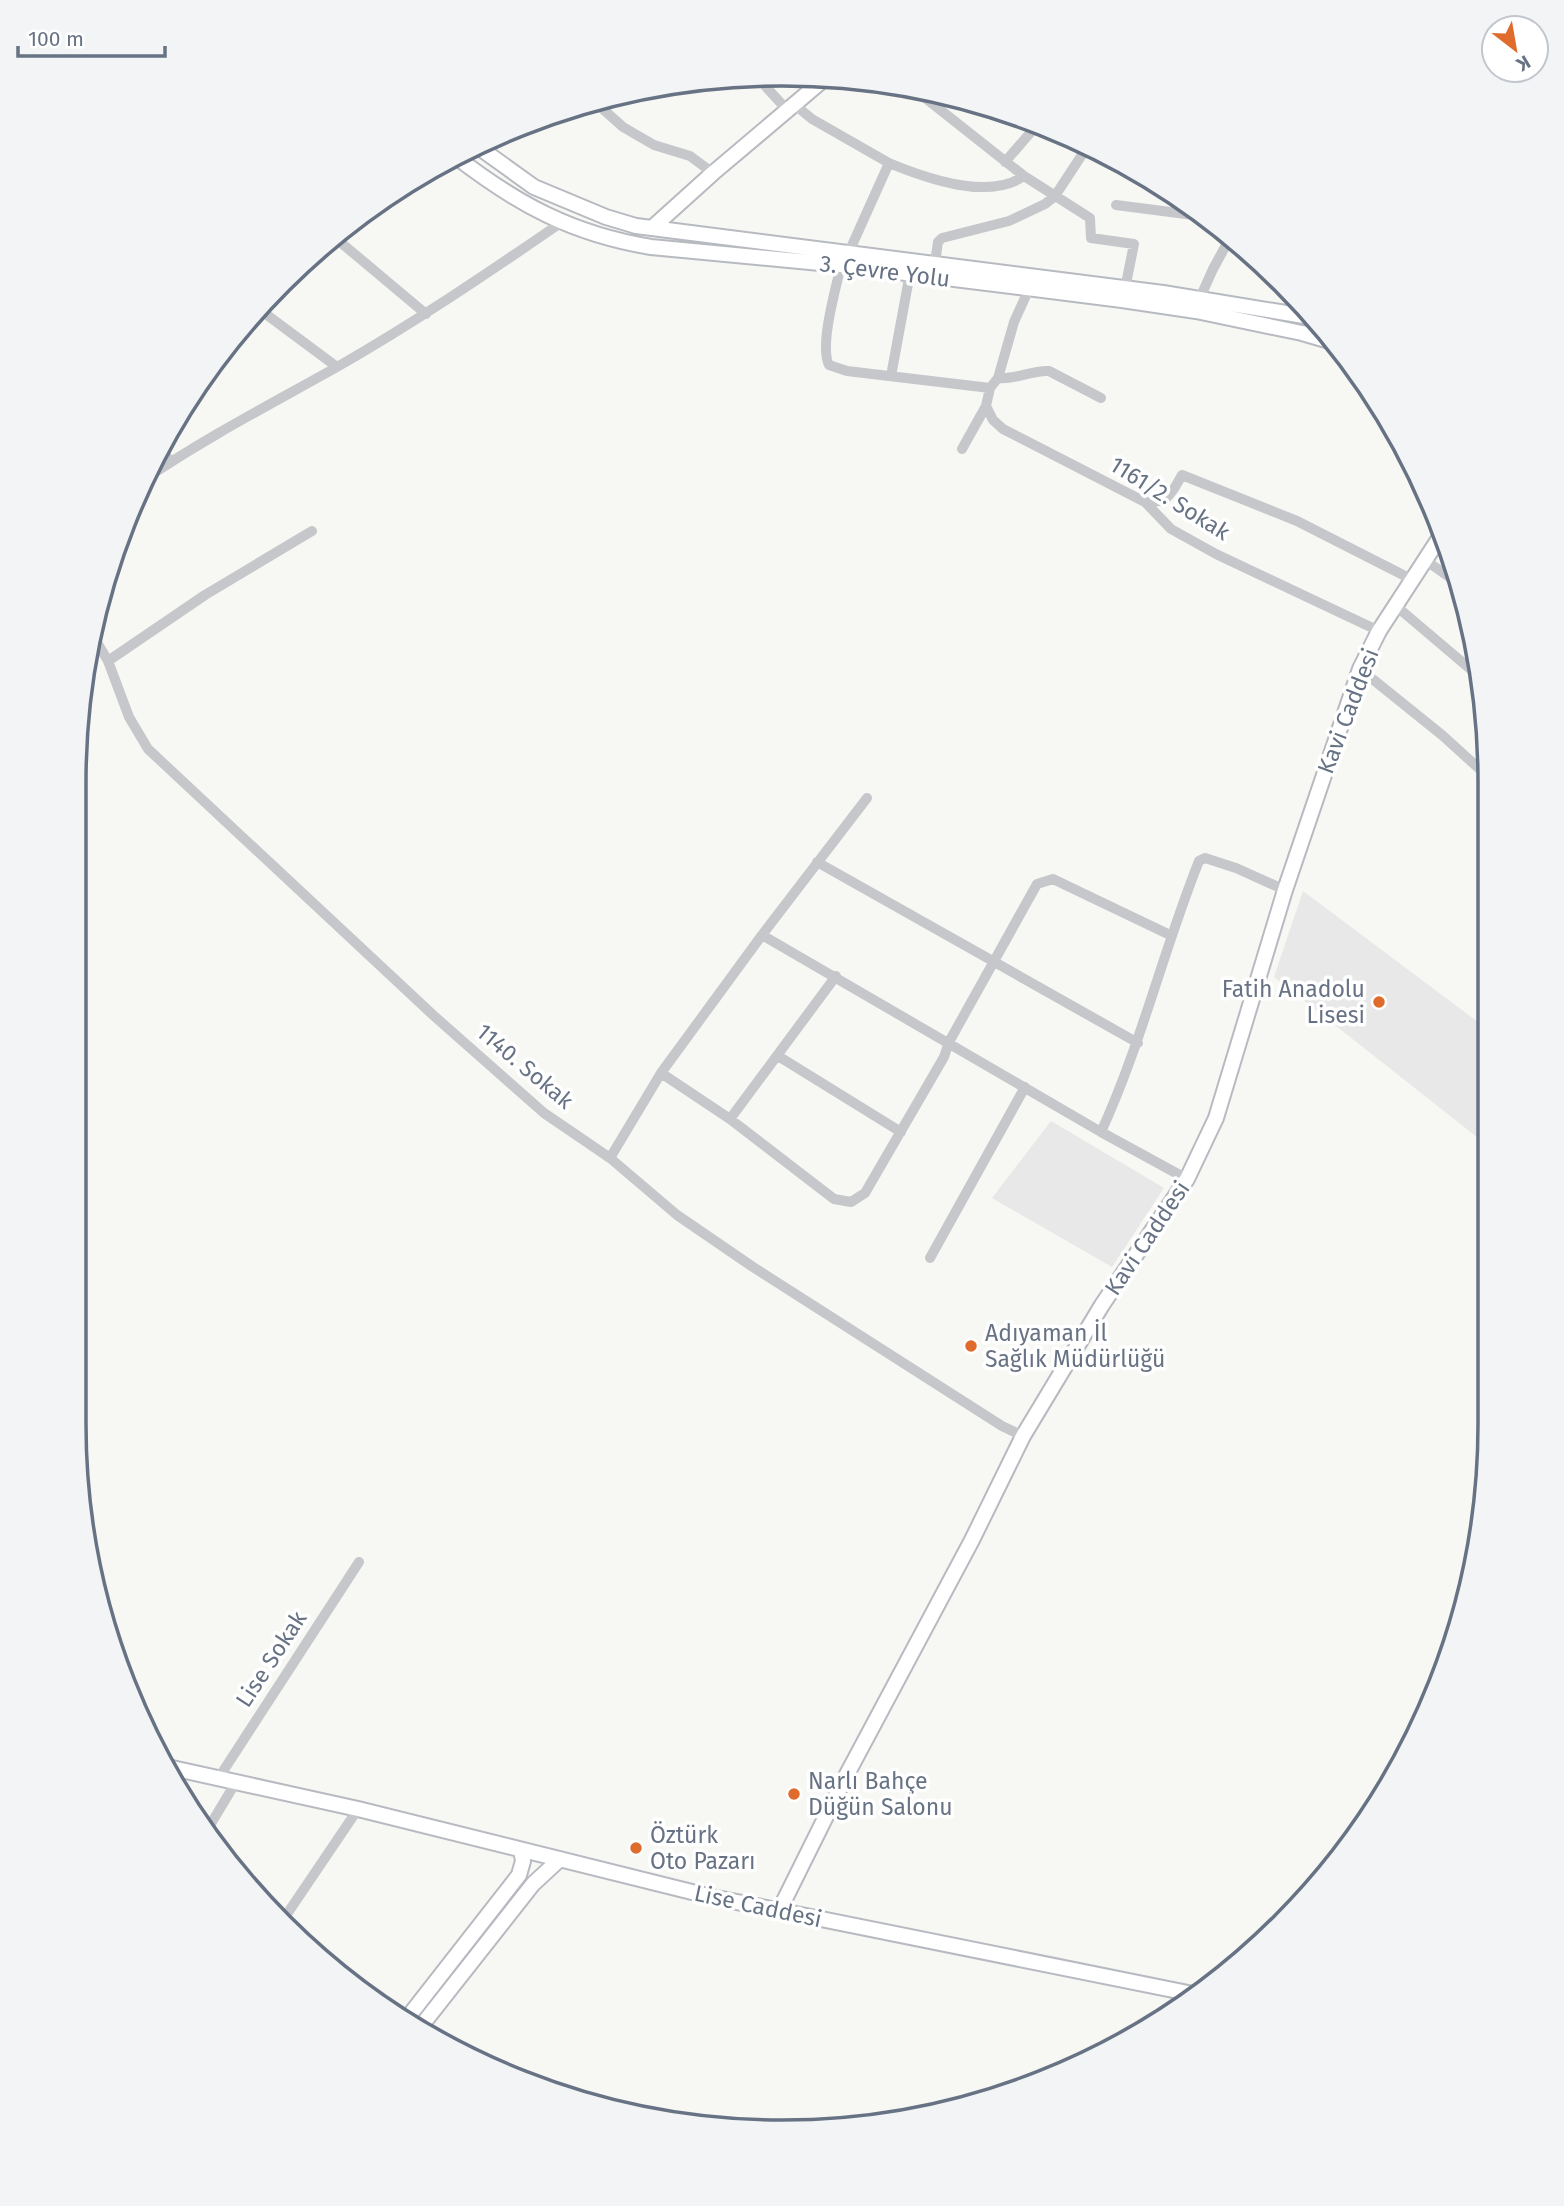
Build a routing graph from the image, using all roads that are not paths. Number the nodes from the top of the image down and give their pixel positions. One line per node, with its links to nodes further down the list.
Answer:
1 (767, 86): 4 (street)
2 (815, 87): 4 (street)
3 (930, 102): 9 (street)
4 (791, 108): 11 (street); 12 (street)
5 (603, 109): 12 (street)
6 (1031, 132): 9 (street)
7 (488, 152): 18 (street, 3. Çevre Yolu)
8 (1082, 154): 14 (street)
9 (1005, 162): 13 (street)
10 (464, 163): 17 (street, 3. Çevre Yolu)
11 (889, 163): 13 (street); 21 (street)
12 (712, 173): 18 (street)
13 (1024, 176): 14 (street)
14 (1055, 196): 22 (street); 26 (street)
15 (1116, 205): 16 (street)
16 (1184, 214)
17 (562, 222): 23 (street, 3. Çevre Yolu); 29 (street)
18 (652, 228): 21 (street, 3. Çevre Yolu)
19 (342, 243): 29 (street)
20 (1225, 246): 27 (street)
21 (849, 252): 22 (street, 3. Çevre Yolu)
22 (935, 263): 26 (street, 3. Çevre Yolu)
23 (841, 265): 24 (street, 3. Çevre Yolu); 33 (street)
24 (910, 273): 25 (street, 3. Çevre Yolu); 33 (street)
25 (1029, 289): 31 (street, 3. Çevre Yolu); 34 (street)
26 (1125, 289): 27 (street, 3. Çevre Yolu)
27 (1200, 298): 28 (street, 3. Çevre Yolu)
28 (1293, 310)
29 (426, 314): 32 (street)
30 (267, 315): 32 (street)
31 (1317, 337)
32 (337, 367): 40 (street)
33 (891, 376): 35 (street)
34 (998, 378): 35 (street); 36 (street)
35 (990, 388): 37 (street)
36 (1101, 398)
37 (986, 406): 38 (street); 42 (street, 1161/2. Sokak)
38 (962, 449)
39 (167, 457): 40 (street)
40 (171, 461): 41 (street)
41 (161, 468)
42 (1145, 502): 47 (street); 49 (street, 1161/2. Sokak)
43 (312, 531): 51 (street)
44 (1436, 544): 45 (street, Kavi Caddesi)
45 (1425, 560): 46 (street); 47 (street, Kavi Caddesi)
46 (1446, 575)
47 (1411, 579): 48 (street, Kavi Caddesi)
48 (1396, 606): 49 (street, Kavi Caddesi); 52 (street)
49 (1379, 631): 53 (street, Kavi Caddesi)
50 (99, 646): 51 (street, 1140. Sokak)
51 (108, 661): 70 (street, 1140. Sokak)
52 (1468, 667)
53 (1360, 669): 54 (street); 57 (street, Kavi Caddesi)
54 (1478, 768)
55 (867, 798): 56 (street)
56 (817, 862): 58 (street); 60 (street)
57 (1285, 890): 59 (street); 71 (street, Kavi Caddesi)
58 (762, 935): 61 (street); 65 (street)
59 (1170, 935): 60 (street); 63 (street)
60 (994, 961): 62 (street); 63 (street)
61 (836, 976): 62 (street); 64 (street)
62 (949, 1042): 66 (street); 68 (street)
63 (1138, 1043): 69 (street)
64 (778, 1056): 67 (street); 68 (street)
65 (661, 1073): 67 (street); 70 (street)
66 (1025, 1087): 69 (street); 72 (street)
67 (730, 1119): 68 (street)
68 (901, 1132)
69 (1101, 1132): 71 (street)
70 (610, 1158): 73 (street, 1140. Sokak)
71 (1187, 1179): 73 (street, Kavi Caddesi)
72 (930, 1258)
73 (1023, 1436): 82 (street, Kavi Caddesi)
74 (359, 1562): 76 (street, Lise Sokak)
75 (178, 1769): 76 (street, Lise Caddesi)
76 (218, 1779): 77 (street, Lise Caddesi)
77 (236, 1783): 78 (street, Lise Caddesi); 79 (street)
78 (358, 1809): 80 (street, Lise Caddesi); 83 (street)
79 (212, 1823)
80 (521, 1850): 81 (street, Lise Caddesi); 85 (street)
81 (560, 1859): 82 (street, Lise Caddesi); 86 (street)
82 (779, 1911): 84 (street, Lise Caddesi)
83 (288, 1913)
84 (1184, 1992)
85 (411, 2013)
86 (425, 2021)

